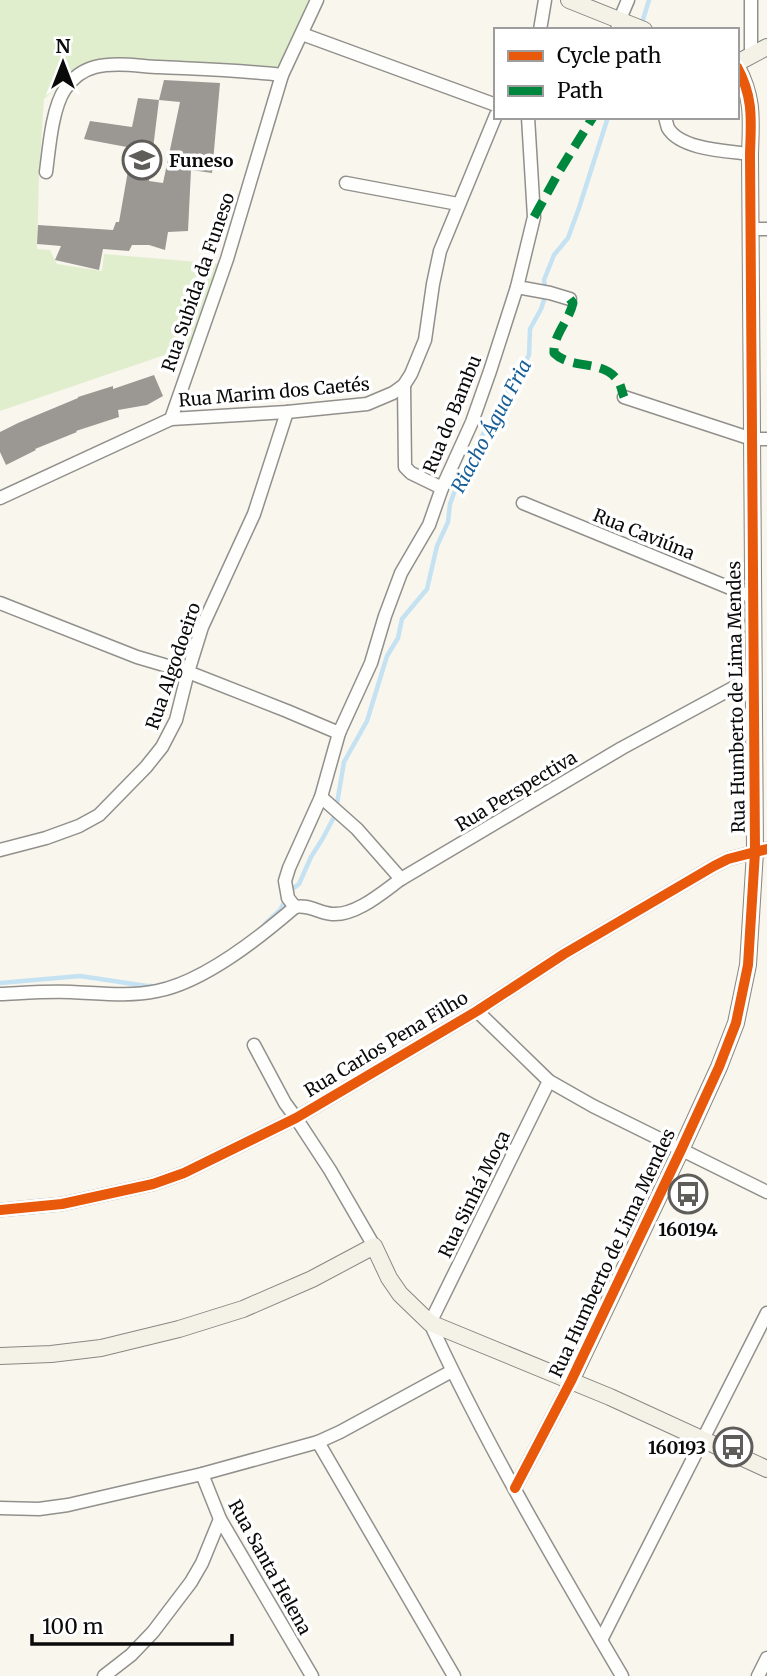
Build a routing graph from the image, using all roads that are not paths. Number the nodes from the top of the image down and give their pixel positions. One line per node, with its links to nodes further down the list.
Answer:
1 (317, 0): 9 (street, Rua Subida da Funeso)
2 (545, 0): 7 (street)
3 (569, 0): 6 (street)
4 (628, 0): 6 (street)
5 (751, 0): 11 (street, Rua Humberto de Lima Mendes)
6 (620, 23): 8 (street)
7 (540, 28)
8 (637, 28)
9 (302, 34): 12 (street, Rua Subida da Funeso); 13 (street)
10 (767, 47): 11 (street)
11 (742, 62): 17 (street, Rua Humberto de Lima Mendes)
12 (282, 75): 18 (street); 27 (street, Rua Subida da Funeso)
13 (494, 104)
14 (495, 119): 20 (street)
15 (528, 119): 22 (street, Rua do Bambu)
16 (666, 119): 17 (street)
17 (750, 154): 21 (street, Rua Humberto de Lima Mendes)
18 (46, 172)
19 (346, 183): 20 (street)
20 (458, 204): 24 (street)
21 (759, 229): 28 (street, Rua Humberto de Lima Mendes)
22 (517, 287): 23 (street); 29 (street, Rua do Bambu)
23 (570, 299)
24 (404, 385): 26 (street, Rua Marim dos Caetés); 29 (street, Rua do Bambu)
25 (624, 397): 28 (street)
26 (287, 412): 27 (street, Rua Marim dos Caetés); 34 (street, Rua Algodoeiro)
27 (171, 419): 30 (street, Rua Marim dos Caetés)
28 (759, 439): 32 (street, Rua Humberto de Lima Mendes)
29 (442, 488): 36 (street)
30 (0, 498)
31 (523, 503): 32 (street, Rua Caviúna)
32 (752, 597): 35 (street, Rua Humberto de Lima Mendes)
33 (0, 603): 34 (street)
34 (188, 672): 36 (street); 38 (street, Rua Algodoeiro)
35 (753, 677): 39 (street, Rua Humberto de Lima Mendes); 40 (street, Rua Perspectiva)
36 (339, 733): 37 (street)
37 (324, 799): 40 (street); 41 (street)
38 (0, 850)
39 (761, 850): 43 (street, Rua Carlos Pena Filho); 47 (street, Rua Humberto de Lima Mendes)
40 (401, 879): 41 (street, Rua Perspectiva)
41 (291, 903): 42 (street)
42 (0, 994)
43 (477, 1011): 45 (street); 46 (street, Rua Carlos Pena Filho)
44 (254, 1045): 46 (street)
45 (549, 1081): 47 (street); 52 (street, Rua Sinhá Moça)
46 (296, 1118): 49 (street, Rua Carlos Pena Filho); 50 (street)
47 (681, 1150): 48 (street); 55 (street, Rua Humberto de Lima Mendes)
48 (767, 1192)
49 (0, 1210)
50 (374, 1246): 52 (street); 53 (street)
51 (767, 1313): 56 (street)
52 (430, 1323): 54 (street); 55 (street)
53 (0, 1356)
54 (452, 1371): 57 (street); 60 (street)
55 (571, 1381): 56 (street); 60 (street, Rua Humberto de Lima Mendes)
56 (704, 1440): 58 (street); 63 (street)
57 (318, 1442): 59 (street); 67 (street)
58 (767, 1469)
59 (202, 1474): 61 (street); 62 (street, Rua Santa Helena)
60 (515, 1488): 63 (street)
61 (0, 1508)
62 (220, 1519): 65 (street); 66 (street, Rua Santa Helena)
63 (601, 1640): 68 (street)
64 (767, 1658): 69 (street)
65 (104, 1676)
66 (312, 1676)
67 (454, 1676)
68 (622, 1676)
69 (758, 1676)

